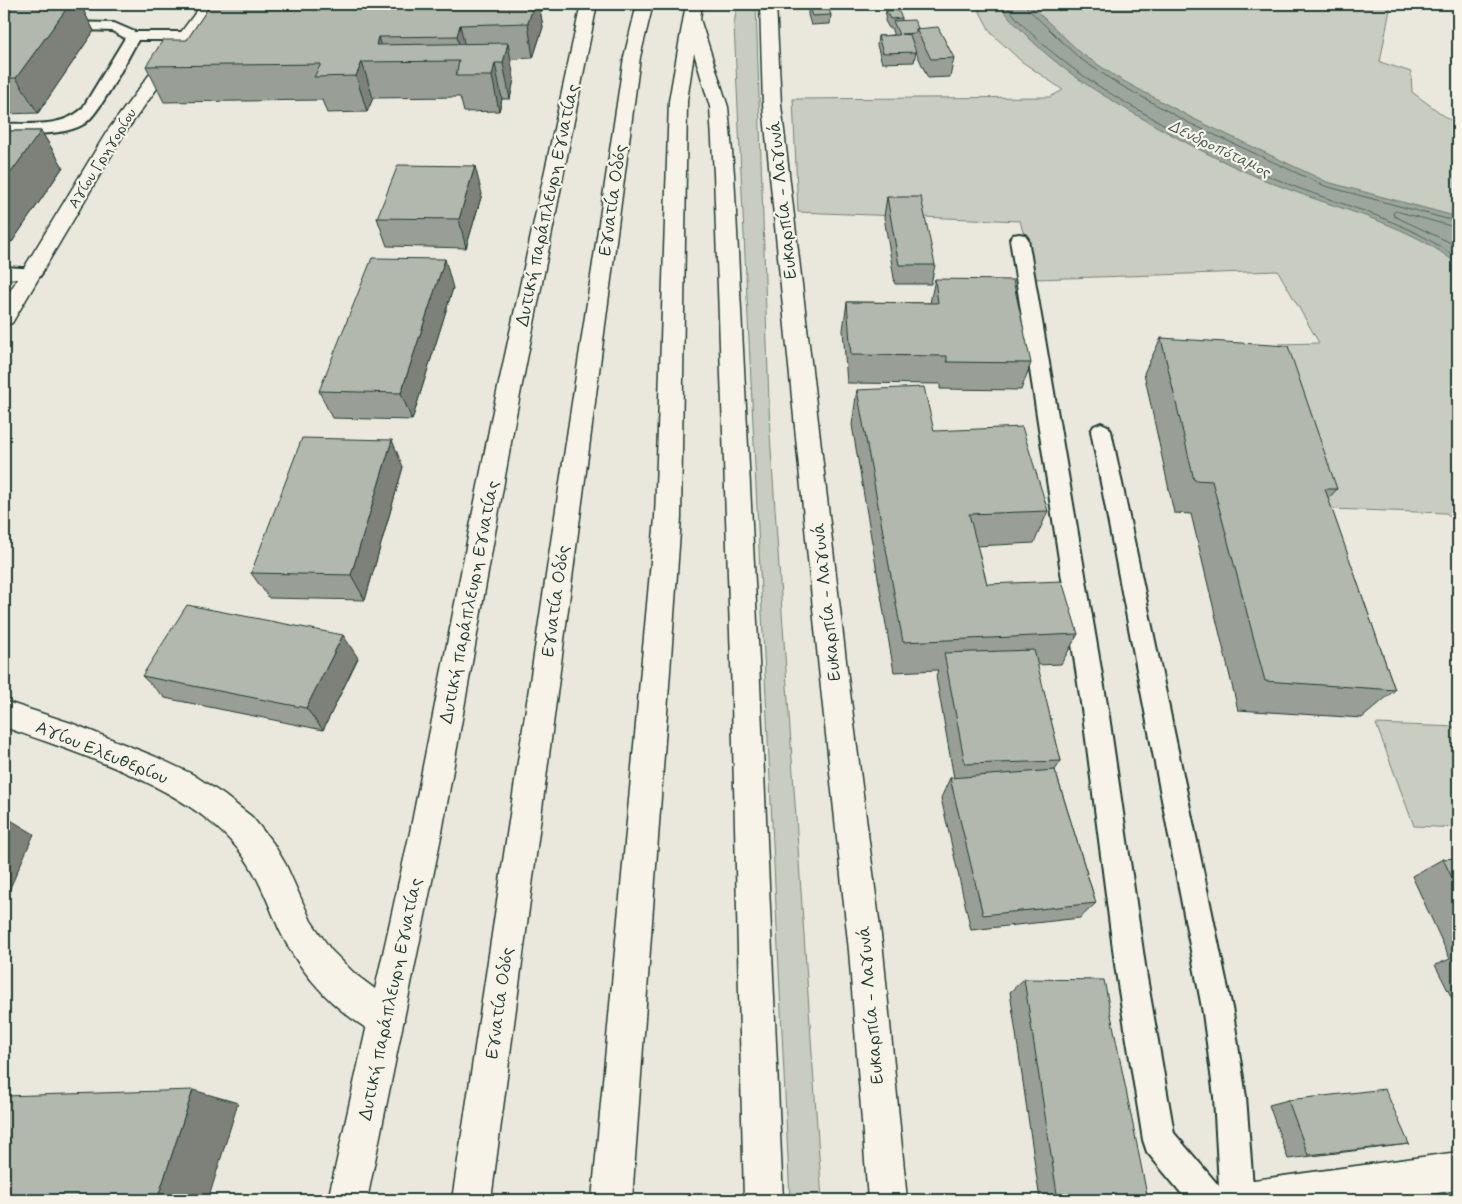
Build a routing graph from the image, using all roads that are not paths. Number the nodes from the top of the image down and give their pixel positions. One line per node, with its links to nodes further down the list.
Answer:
1 (210, 4): 8 (main road, Αγίου Γρηγορίου)
2 (589, 4): 16 (main road, Δυτική παράπλευρη Εγνατίας)
3 (645, 4): 19 (main road, Εγνατία Οδός)
4 (768, 4): 22 (main road, Ευκαρπία - Λαγυνά)
5 (693, 10): 20 (main road); 21 (main road)
6 (50, 26): 7 (lane)
7 (133, 36): 8 (lane); 9 (lane)
8 (184, 36): 11 (main road, Αγίου Γρηγορίου)
9 (4, 129)
10 (1019, 239): 23 (lane)
11 (33, 273): 12 (lane); 13 (main road, Αγίου Γρηγορίου)
12 (4, 274)
13 (4, 318)
14 (1101, 431): 24 (lane)
15 (4, 714): 16 (main road, Αγίου Ελευθερίου)
16 (386, 1020): 18 (main road, Δυτική παράπλευρη Εγνατίας)
17 (1458, 1171): 25 (main road)
18 (347, 1200)
19 (471, 1200)
20 (612, 1200)
21 (764, 1200)
22 (888, 1200)
23 (1209, 1200)
24 (1237, 1200)
25 (1254, 1200)

